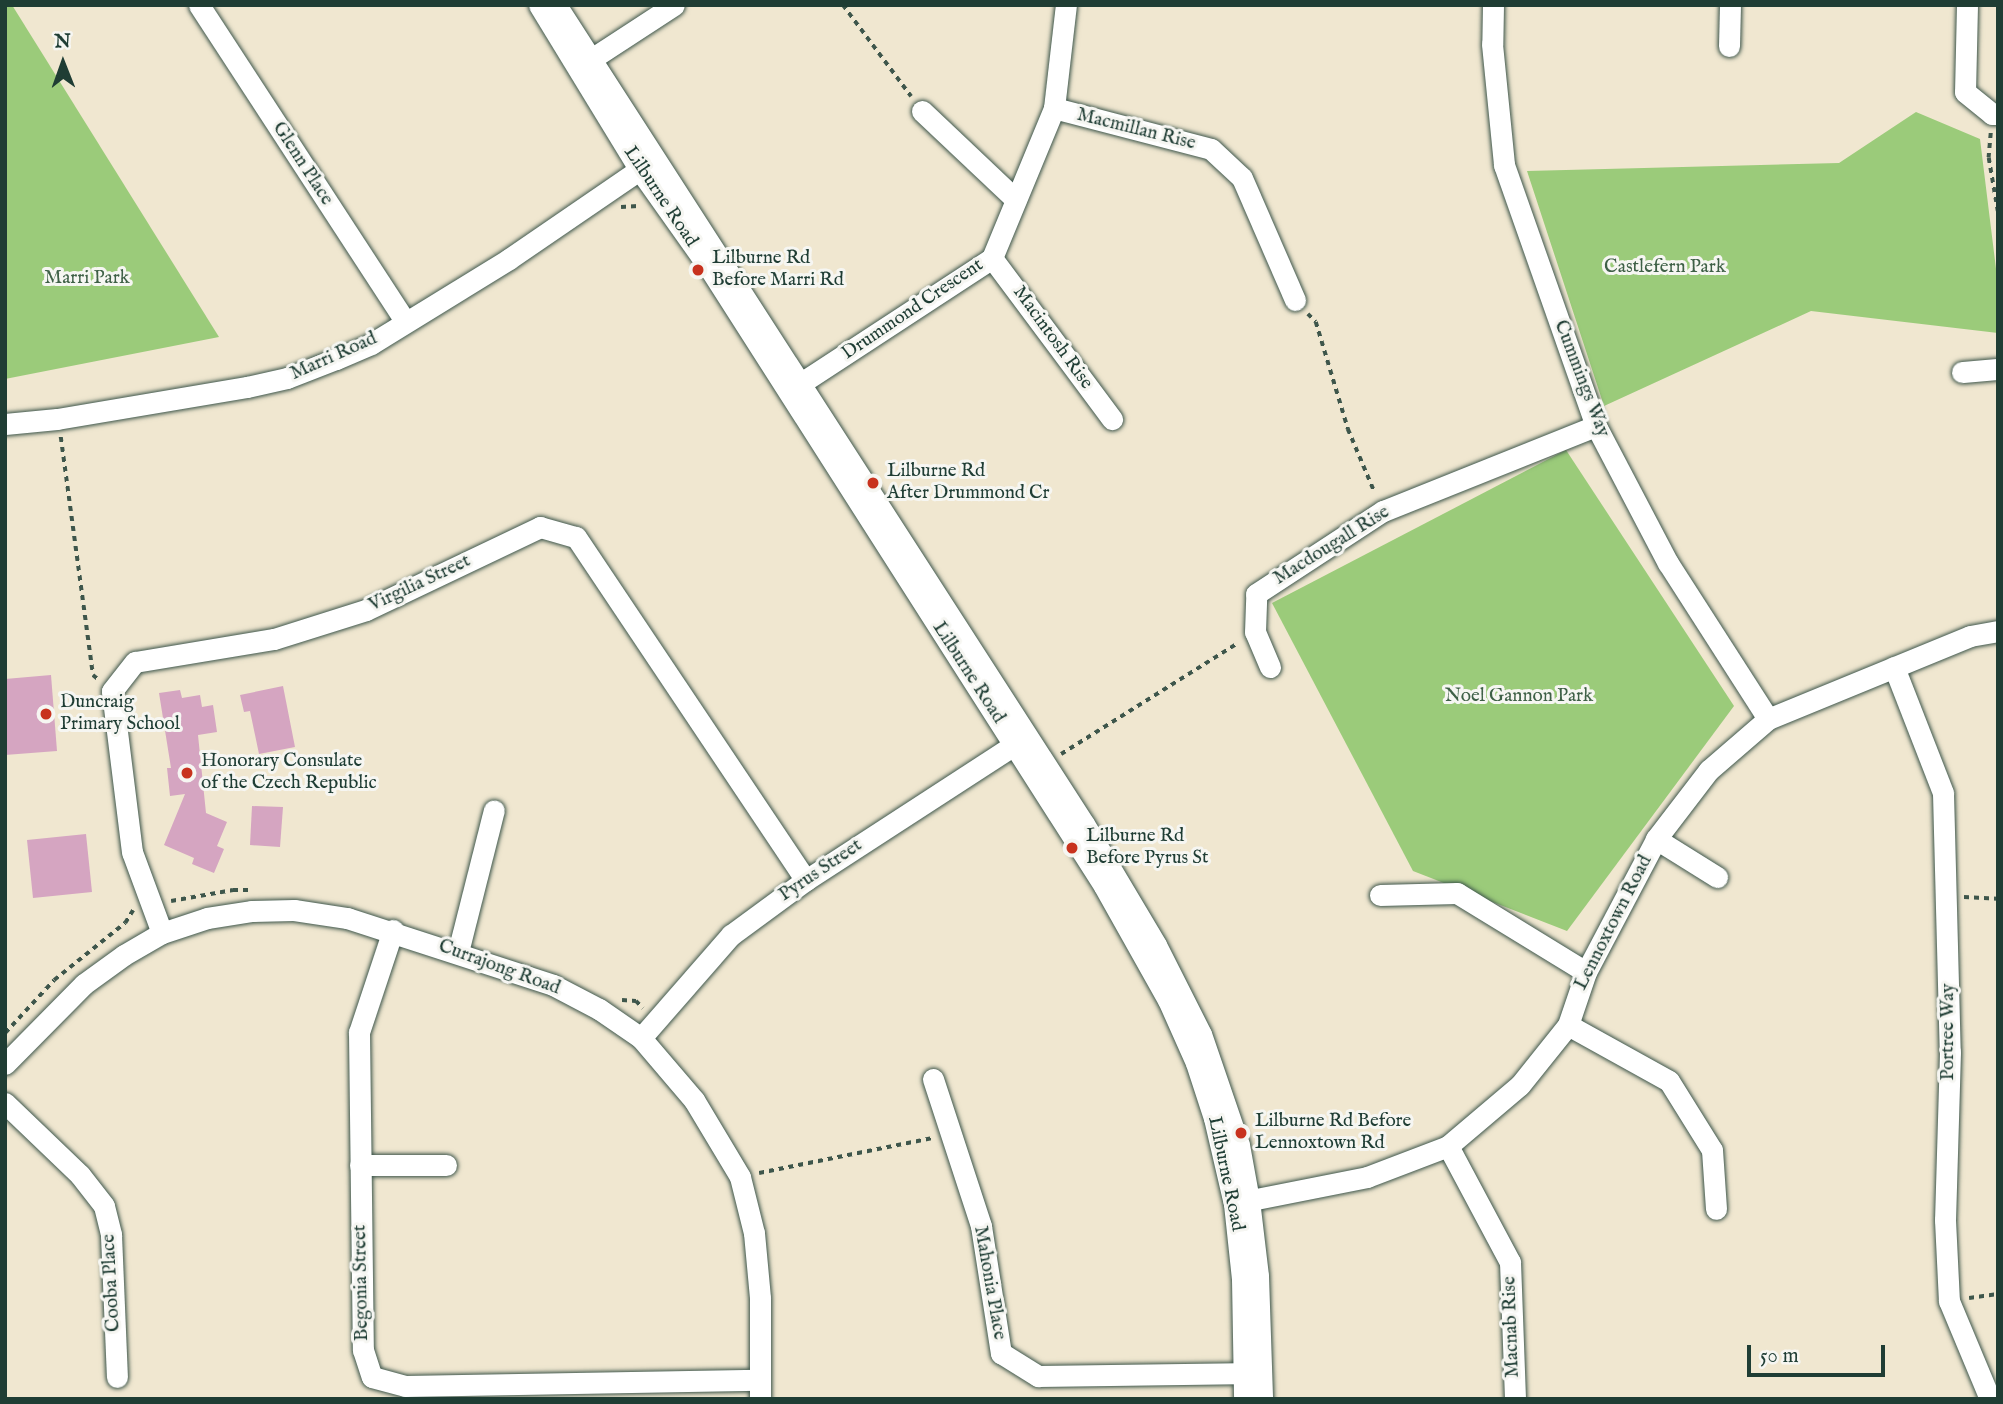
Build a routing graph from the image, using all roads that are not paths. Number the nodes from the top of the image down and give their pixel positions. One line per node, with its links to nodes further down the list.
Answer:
1 (199, 5): 18 (street, Glenn Place)
2 (539, 5): 10 (street, Lilburne Road)
3 (555, 5): 10 (street, Lilburne Road)
4 (674, 5): 10 (street)
5 (1066, 5): 11 (street, Drummond Crescent)
6 (1493, 5): 24 (street, Cummings Way)
7 (1730, 5): 9 (street)
8 (1967, 5): 13 (street)
9 (1729, 46)
10 (583, 64): 14 (street, Lilburne Road)
11 (1054, 108): 15 (street, Drummond Crescent); 17 (street, Macmillan Rise)
12 (922, 111): 15 (street)
13 (1995, 114)
14 (648, 163): 18 (street, Marri Road); 21 (street, Lilburne Road)
15 (1016, 200): 16 (street, Drummond Crescent)
16 (992, 258): 21 (street, Drummond Crescent); 22 (street, Macintosh Rise)
17 (1295, 300)
18 (405, 321): 23 (street, Marri Road)
19 (1998, 369): 20 (street)
20 (1962, 372)
21 (794, 388): 29 (street, Lilburne Road)
22 (1112, 419)
23 (5, 424)
24 (1596, 426): 26 (street, Macdougall Rise); 28 (street, Cummings Way)
25 (1998, 631): 27 (street, Lennoxtown Road)
26 (1270, 667)
27 (1894, 667): 28 (street, Lennoxtown Road); 55 (street, Portree Way)
28 (1768, 719): 31 (street, Lennoxtown Road)
29 (1021, 740): 33 (street, Pyrus Street); 47 (street, Lilburne Road)
30 (495, 810): 37 (street)
31 (1657, 839): 32 (street); 38 (street, Lennoxtown Road)
32 (1717, 877)
33 (806, 880): 36 (street, Virgilia Street); 40 (street, Pyrus Street)
34 (1380, 895): 38 (street)
35 (393, 930): 36 (street, Currajong Road); 37 (street, Currajong Road); 45 (street, Begonia Street)
36 (162, 933): 41 (street, Currajong Road)
37 (458, 952): 40 (street, Currajong Road)
38 (1586, 972): 39 (street, Lennoxtown Road)
39 (1567, 1025): 44 (street, Lennoxtown Road); 48 (street)
40 (642, 1038): 51 (street, Currajong Road)
41 (5, 1064)
42 (933, 1079): 49 (street, Mahonia Place)
43 (5, 1103): 50 (street, Cooba Place)
44 (1448, 1146): 47 (street, Lennoxtown Road); 54 (street, Macnab Rise)
45 (360, 1165): 46 (street); 51 (street, Begonia Street)
46 (446, 1165)
47 (1241, 1202): 49 (street, Lilburne Road)
48 (1716, 1209)
49 (1253, 1373): 52 (street, Lilburne Road); 53 (street, Lilburne Road)
50 (117, 1377)
51 (760, 1389)
52 (1244, 1399)
53 (1262, 1399)
54 (1515, 1399)
55 (1990, 1399)

